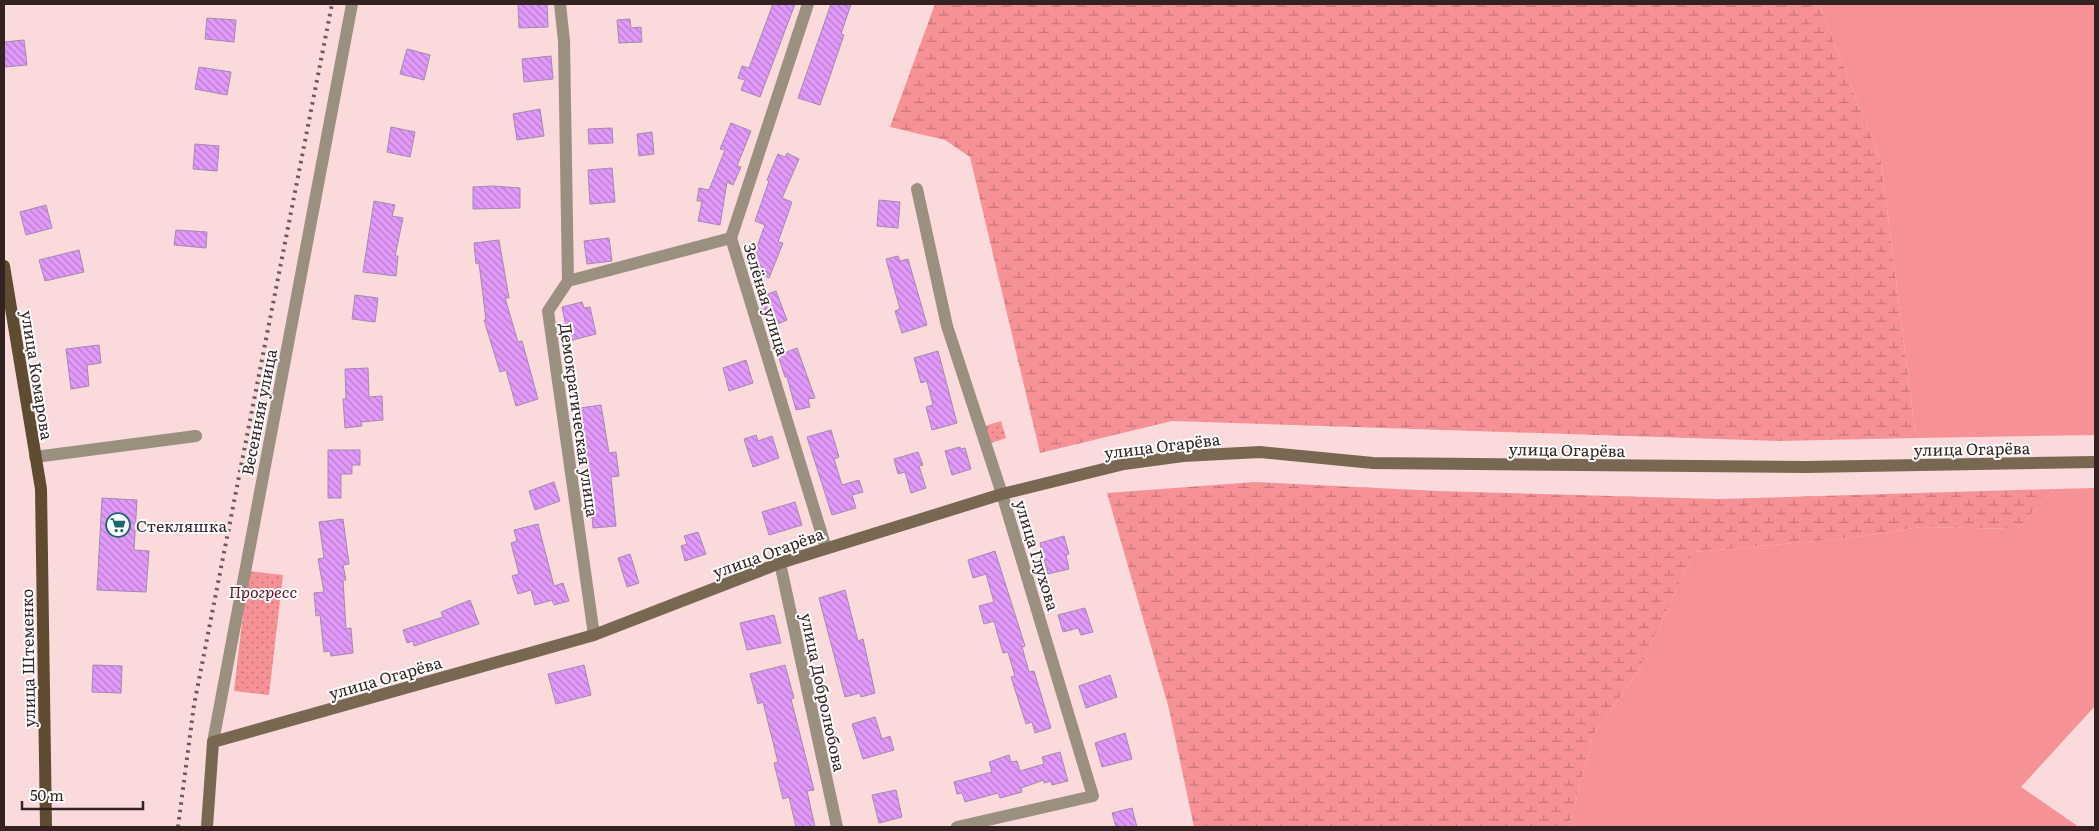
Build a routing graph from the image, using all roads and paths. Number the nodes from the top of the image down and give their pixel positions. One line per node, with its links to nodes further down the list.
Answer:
1 (352, 4): 16 (street, Весенняя улица)
2 (560, 4): 7 (street)
3 (808, 4): 5 (street, Зелёная улица)
4 (917, 189): 12 (street, улица Глухова)
5 (731, 238): 7 (street); 13 (street, Зелёная улица)
6 (4, 266): 9 (main road, улица Комарова)
7 (568, 281): 15 (street, Демократическая улица)
8 (196, 436): 9 (street)
9 (36, 457): 11 (main road, улица Комарова)
10 (2095, 462): 12 (main road, улица Огарёва)
11 (41, 489): 17 (main road, улица Штеменко)
12 (1002, 494): 13 (main road, улица Огарёва); 20 (street, улица Глухова)
13 (826, 548): 14 (main road, улица Огарёва)
14 (780, 563): 15 (main road, улица Огарёва); 19 (street, улица Добролюбова)
15 (594, 635): 16 (main road, улица Огарёва)
16 (213, 742): 18 (main road, Весенняя улица)
17 (46, 827)
18 (207, 827)
19 (837, 827)
20 (957, 827)

